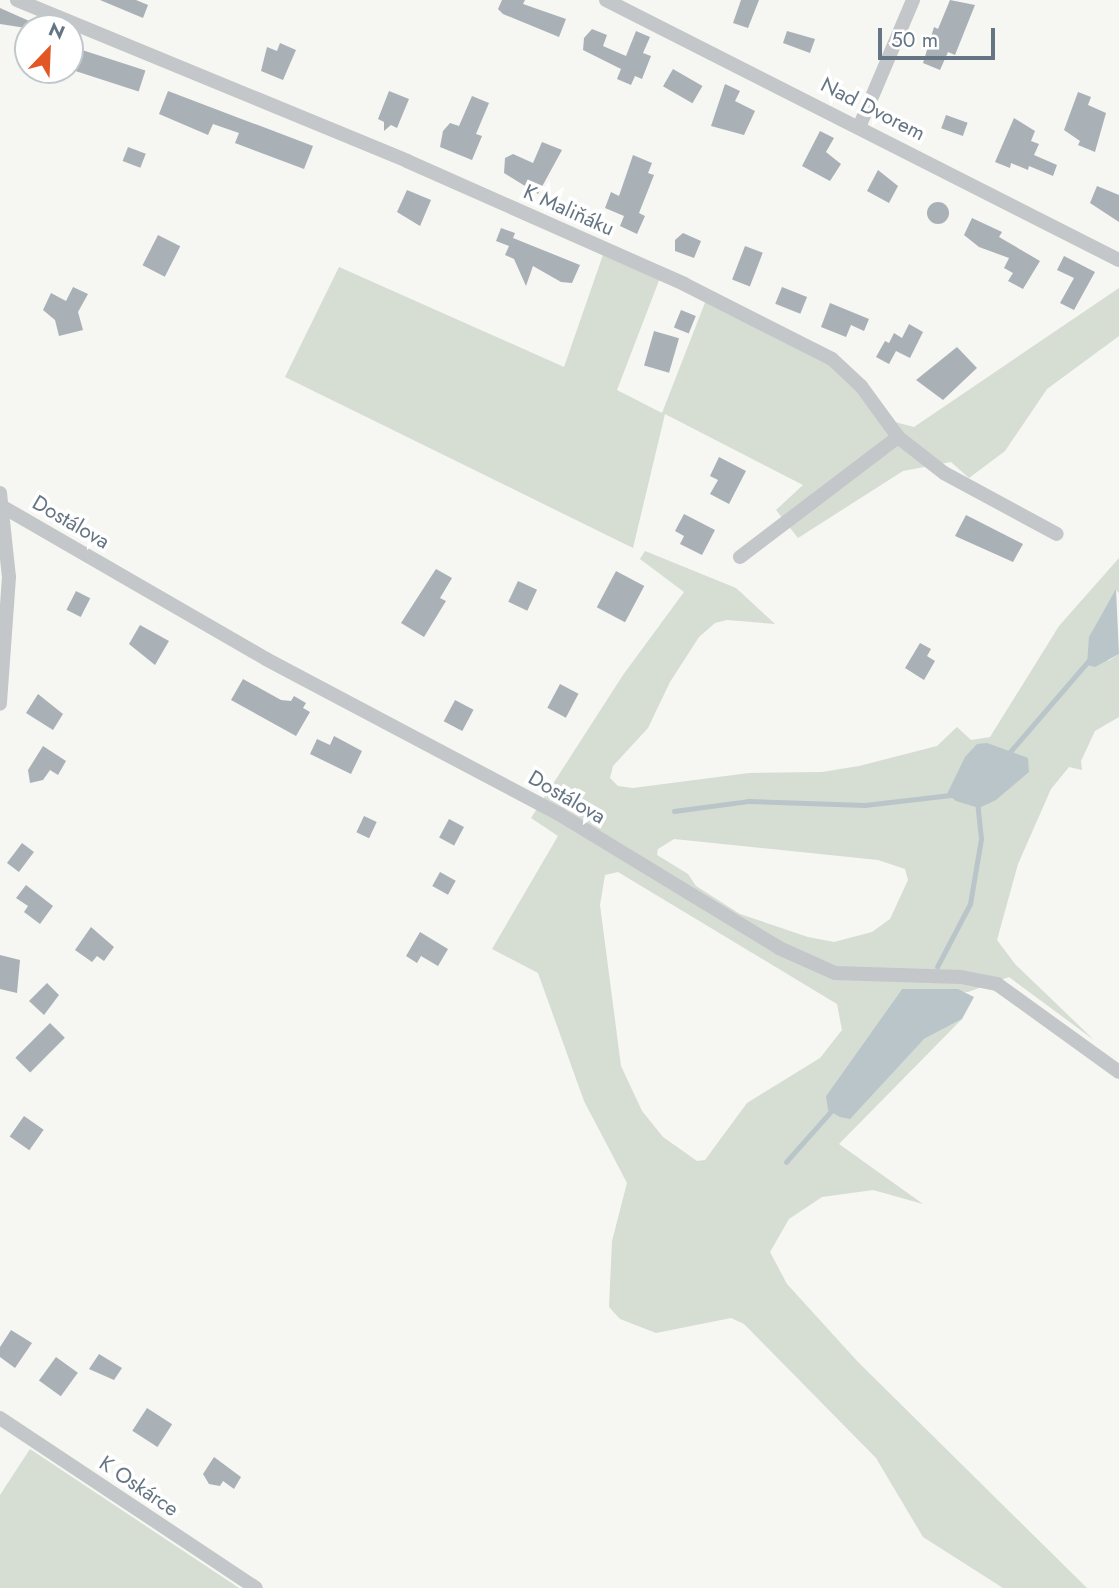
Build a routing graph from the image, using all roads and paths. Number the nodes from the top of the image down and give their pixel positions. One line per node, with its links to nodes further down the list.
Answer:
1 (17, 0): 6 (street, K Maliňáku)
2 (606, 0): 4 (street, Nad Dvorem)
3 (913, 0): 4 (street)
4 (860, 125): 5 (street, Nad Dvorem)
5 (1119, 260)
6 (898, 437): 8 (street, K Maliňáku); 9 (street)
7 (1, 500): 10 (street); 11 (street, Dostálova)
8 (1057, 534)
9 (740, 557)
10 (0, 704)
11 (1119, 1072)
12 (0, 1418): 13 (street, K Oskárce)
13 (256, 1588)

